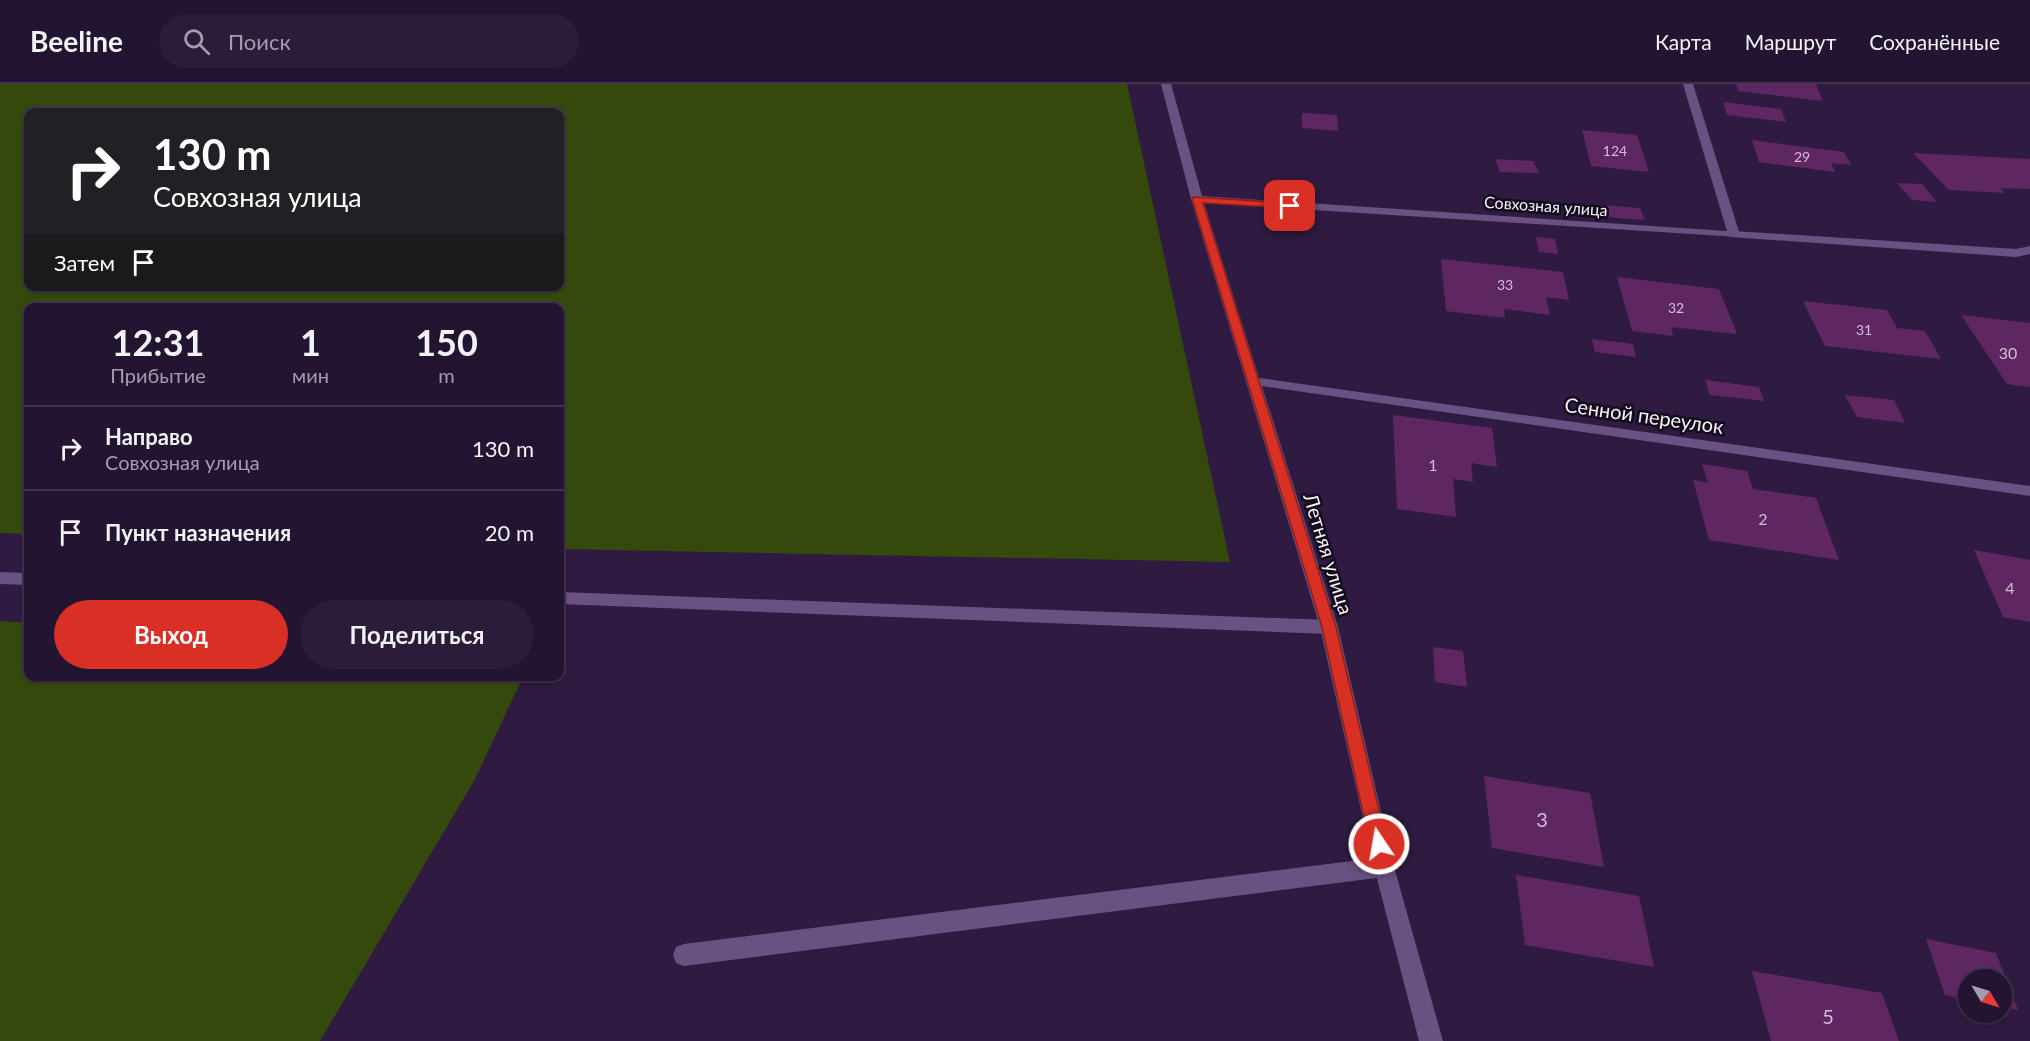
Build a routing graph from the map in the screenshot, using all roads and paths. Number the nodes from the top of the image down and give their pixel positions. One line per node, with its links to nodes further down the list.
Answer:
1 (1166, 84): 3 (street, Летняя улица)
2 (1688, 84): 4 (street)
3 (1197, 199): 4 (street, Совхозная улица); 6 (street, Летняя улица)
4 (1734, 235): 5 (street, Совхозная улица)
5 (2030, 250)
6 (1253, 381): 7 (street, Сенной переулок); 11 (street, Летняя улица)
7 (2030, 491)
8 (0, 578): 9 (street)
9 (24, 579)
10 (564, 598): 11 (street)
11 (1329, 627): 12 (street, Летняя улица)
12 (1383, 867): 13 (street); 14 (street, Летняя улица)
13 (684, 955)
14 (1431, 1041)

